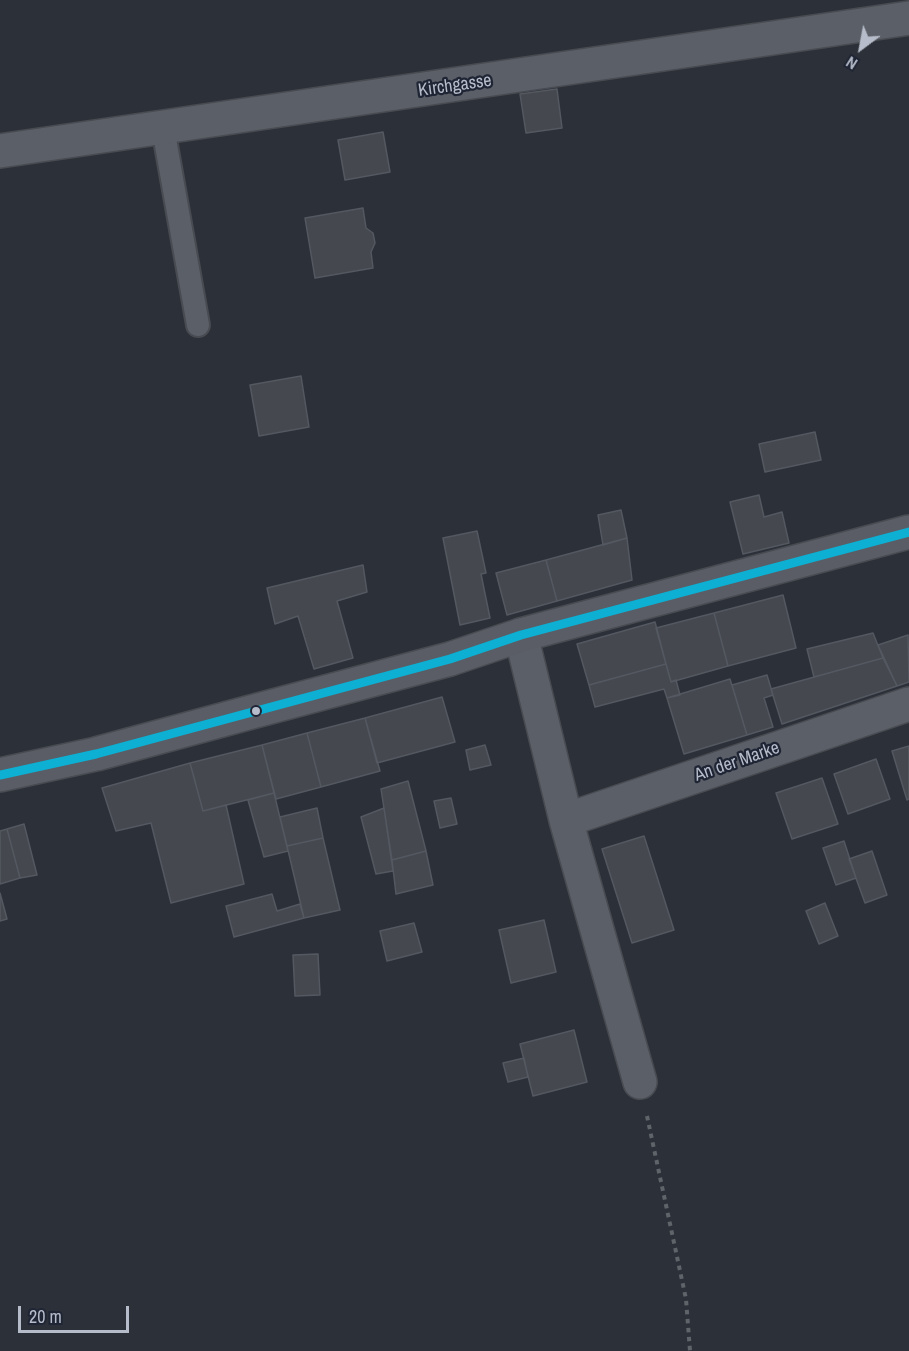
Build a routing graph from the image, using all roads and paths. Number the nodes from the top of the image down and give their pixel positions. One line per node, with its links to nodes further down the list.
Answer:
1 (909, 18): 2 (street, Kirchgasse)
2 (162, 128): 3 (street, Kirchgasse); 4 (lane)
3 (0, 151)
4 (198, 325)
5 (909, 532): 6 (street)
6 (521, 635): 8 (street); 9 (street)
7 (909, 704): 9 (street, An der Marke)
8 (0, 775)
9 (566, 820): 10 (street)
10 (640, 1082): 11 (path)
11 (690, 1351)

